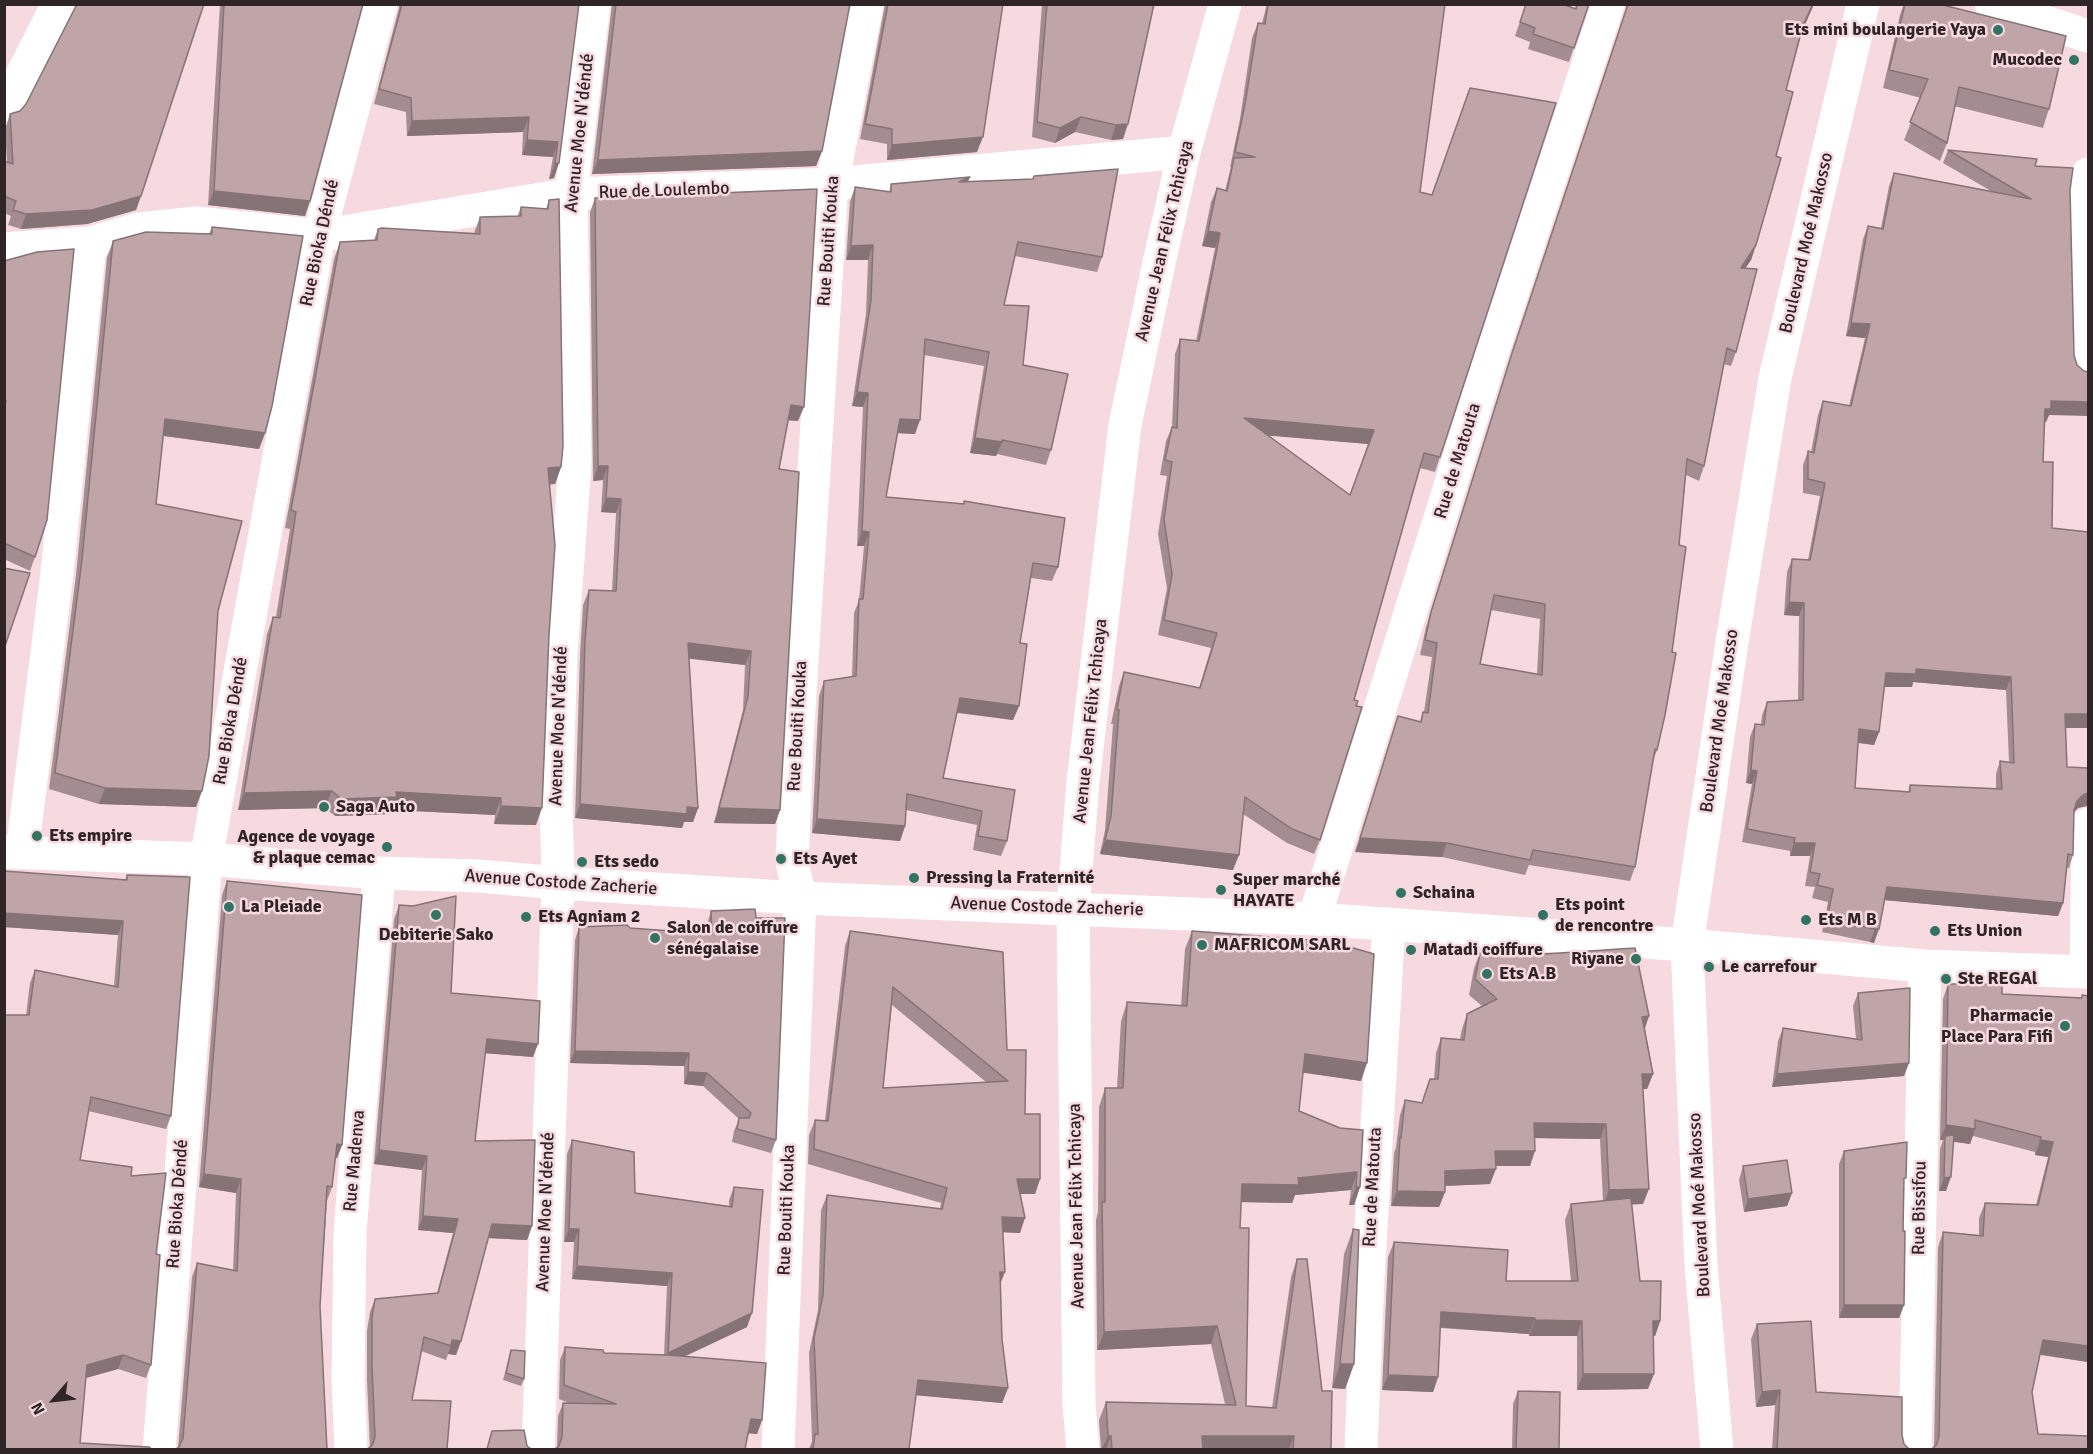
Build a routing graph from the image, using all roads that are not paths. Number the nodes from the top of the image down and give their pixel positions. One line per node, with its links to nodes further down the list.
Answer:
1 (58, 4): 10 (street)
2 (381, 4): 15 (street, Rue Bioka Déndé)
3 (594, 4): 14 (street, Avenue Moe N'déndé)
4 (867, 4): 13 (street, Rue Bouiti Kouka)
5 (1225, 4): 11 (street, Avenue Jean Félix Tchicaya)
6 (1608, 4): 26 (street, Rue de Matouta)
7 (1863, 4): 28 (street, Boulevard Moé Makosso)
8 (1991, 4): 9 (street)
9 (2088, 36)
10 (4, 110)
11 (1184, 152): 13 (street, Rue de Loulembo); 25 (street, Avenue Jean Félix Tchicaya)
12 (2088, 174): 18 (street)
13 (832, 184): 14 (street, Rue de Loulembo); 24 (street, Rue Bouiti Kouka)
14 (571, 194): 15 (street, Rue de Loulembo); 23 (street, Avenue Moe N'déndé)
15 (319, 236): 16 (street, Rue de Loulembo); 21 (street, Rue Bioka Déndé)
16 (90, 243): 17 (street, Rue de Loulembo); 20 (street)
17 (4, 249)
18 (2088, 368)
19 (2088, 824): 30 (street)
20 (13, 852): 21 (street, Avenue Costode Zacherie)
21 (206, 859): 22 (street, Avenue Costode Zacherie); 31 (street, Rue Bioka Déndé)
22 (379, 873): 23 (street, Avenue Costode Zacherie); 32 (street, Rue Madenva)
23 (558, 883): 24 (street, Avenue Costode Zacherie); 33 (street, Avenue Moe N'déndé)
24 (800, 898): 25 (street, Avenue Costode Zacherie); 34 (street, Rue Bouiti Kouka)
25 (1073, 908): 26 (street, Avenue Costode Zacherie); 35 (street, Avenue Jean Félix Tchicaya)
26 (1314, 918): 27 (street, Avenue Costode Zacherie)
27 (1389, 924): 28 (street, Avenue Costode Zacherie); 36 (street, Rue de Matouta)
28 (1687, 945): 29 (street, Avenue Costode Zacherie); 37 (street, Boulevard Moé Makosso)
29 (1925, 966): 30 (street, Avenue Costode Zacherie); 38 (street, Rue Bissifou)
30 (2087, 972)
31 (159, 1449)
32 (351, 1449)
33 (538, 1449)
34 (778, 1449)
35 (1083, 1449)
36 (1361, 1449)
37 (1717, 1449)
38 (1915, 1449)

